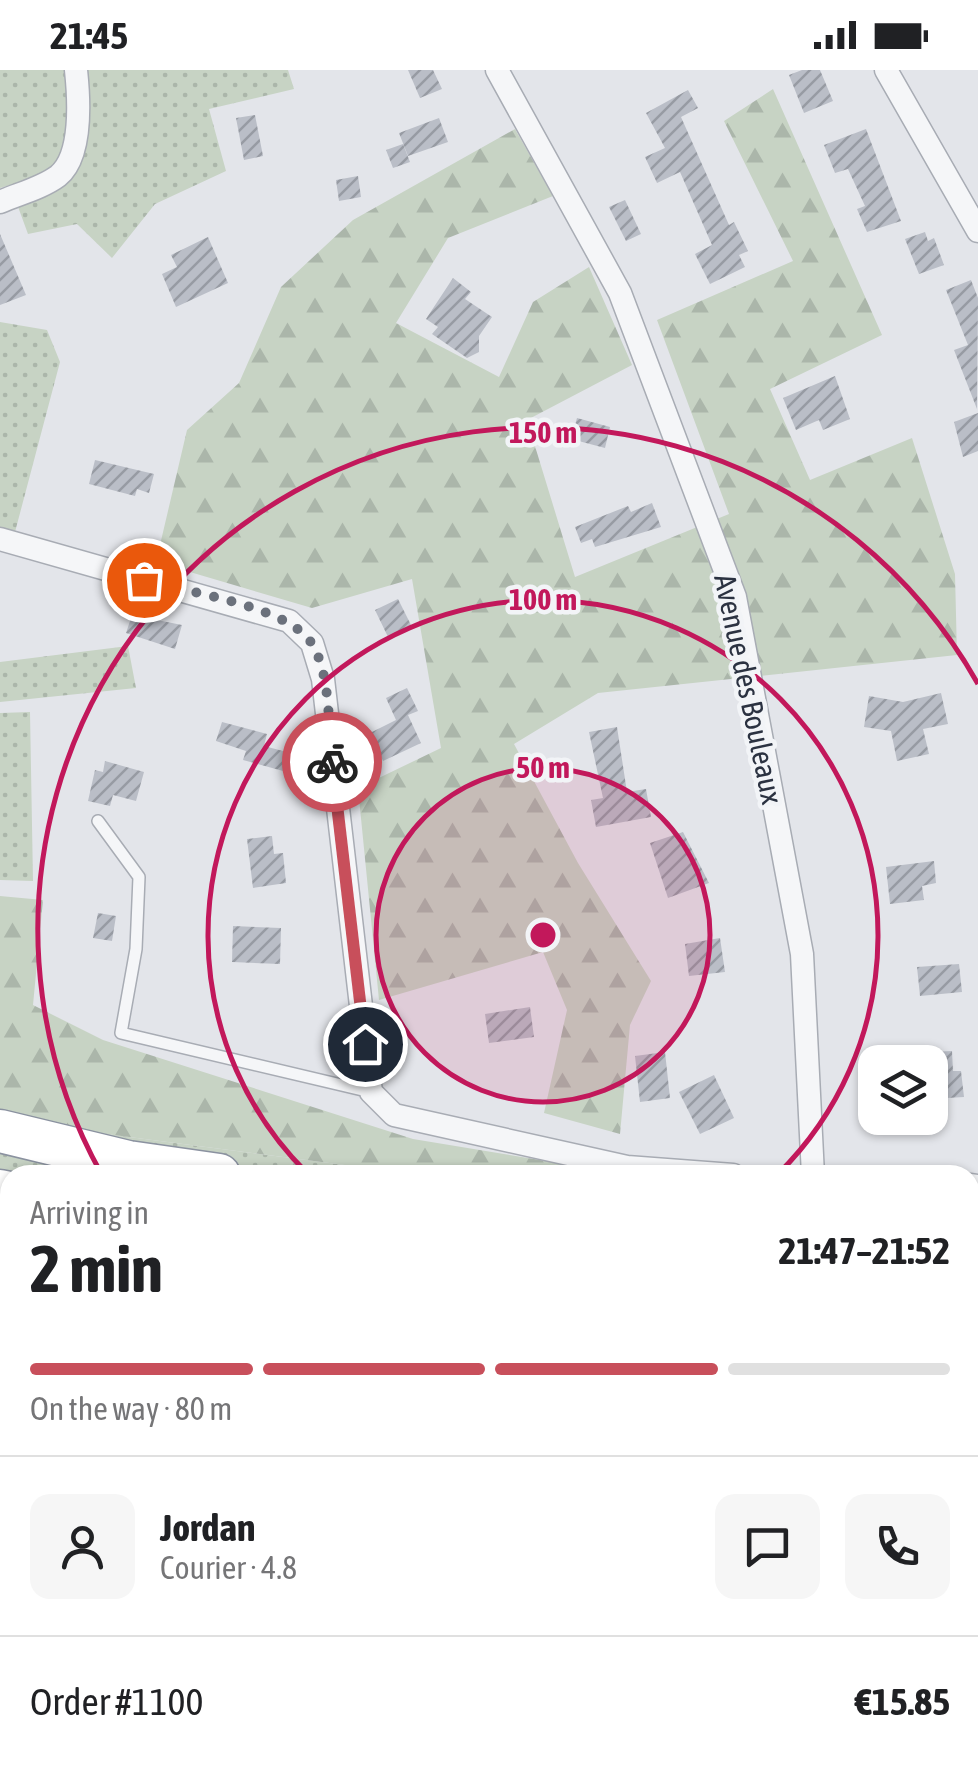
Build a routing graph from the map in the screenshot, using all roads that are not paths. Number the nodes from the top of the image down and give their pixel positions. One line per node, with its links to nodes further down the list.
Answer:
1 (76, 70): 4 (street)
2 (497, 70): 12 (street, Avenue des Bouleaux)
3 (886, 70): 5 (street)
4 (0, 202)
5 (978, 231)
6 (0, 539): 8 (street)
7 (98, 821): 8 (lane)
8 (371, 1092): 11 (street)
9 (0, 1130): 10 (highway)
10 (149, 1165)
11 (615, 1165)
12 (813, 1165)

